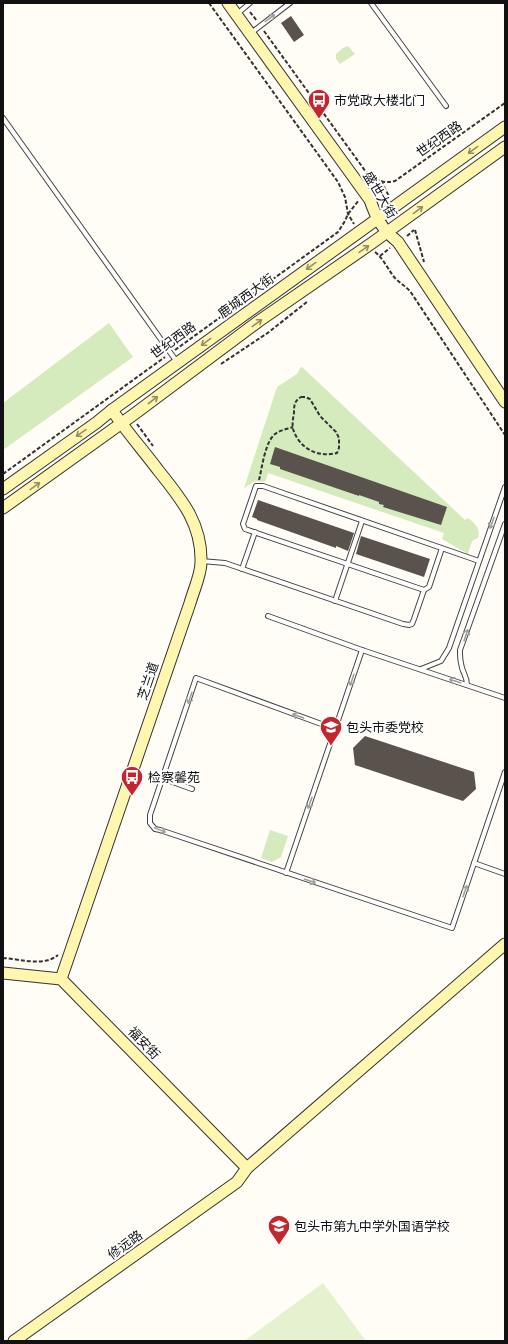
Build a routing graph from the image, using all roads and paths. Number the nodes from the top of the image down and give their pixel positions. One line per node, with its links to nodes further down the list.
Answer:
1 (209, 3): 19 (path, 世纪西路)
2 (228, 3): 7 (street, 盛世大街)
3 (250, 3): 6 (lane)
4 (290, 3): 8 (lane, one-way to 4)
5 (371, 3): 11 (lane)
6 (246, 6): 7 (lane); 8 (path, 盛世大街)
7 (236, 14): 9 (street, 盛世大街)
8 (260, 26): 9 (lane); 15 (path, 盛世大街)
9 (250, 34): 16 (street, 盛世大街)
10 (505, 103): 15 (path, 世纪西路)
11 (446, 106)
12 (3, 118): 19 (lane)
13 (505, 127): 16 (street, 鹿城西大街, one-way to 16)
14 (505, 147): 17 (street, one-way to 14)
15 (381, 182)
16 (377, 219): 17 (street, 盛世大街); 20 (street, 鹿城西大街, one-way to 20)
17 (387, 233): 22 (street, 盛世大街); 26 (street, one-way to 17)
18 (380, 256): 28 (path)
19 (170, 353): 20 (lane); 21 (path, 世纪西路)
20 (177, 363): 24 (street, 鹿城西大街)
21 (112, 396): 23 (path, 世纪西路); 24 (path)
22 (505, 402)
23 (96, 406): 25 (path); 30 (path, 世纪西路)
24 (115, 408): 25 (street, 鹿城西大街); 26 (street, 芝兰道)
25 (103, 417): 33 (street, 鹿城西大街, one-way to 33)
26 (124, 421): 29 (path); 34 (street, one-way to 26); 39 (street, 芝兰道)
27 (293, 427): 27 (path); 31 (path)
28 (505, 435)
29 (154, 446)
30 (3, 474)
31 (258, 486): 35 (lane); 37 (lane)
32 (505, 487): 40 (lane, one-way to 40)
33 (3, 488)
34 (3, 508)
35 (362, 521): 38 (lane); 41 (lane)
36 (505, 524): 48 (lane, one-way to 36)
37 (255, 532): 41 (lane); 42 (lane)
38 (442, 548): 40 (lane); 43 (lane)
39 (201, 561): 42 (lane); 62 (street, 芝兰道)
40 (479, 561): 47 (lane)
41 (347, 564): 43 (lane); 44 (lane)
42 (242, 569): 44 (lane)
43 (424, 590): 44 (lane)
44 (335, 601)
45 (268, 616): 46 (lane)
46 (362, 650): 47 (lane); 50 (lane, one-way to 50)
47 (421, 670): 48 (lane, one-way to 47)
48 (468, 685): 49 (lane)
49 (505, 698)
50 (335, 729): 51 (lane, one-way to 51); 56 (lane, one-way to 56)
51 (165, 772): 54 (lane); 56 (lane, one-way to 56)
52 (505, 772): 53 (lane)
53 (503, 786): 55 (lane)
54 (192, 789)
55 (474, 863): 56 (lane, one-way to 55); 57 (lane)
56 (286, 873)
57 (505, 874)
58 (505, 944): 63 (street, 修远路)
59 (61, 951): 60 (path)
60 (3, 958)
61 (3, 973): 62 (street)
62 (61, 979): 63 (street, 福安街)
63 (247, 1168): 64 (street, 修远路)
64 (14, 1341)

